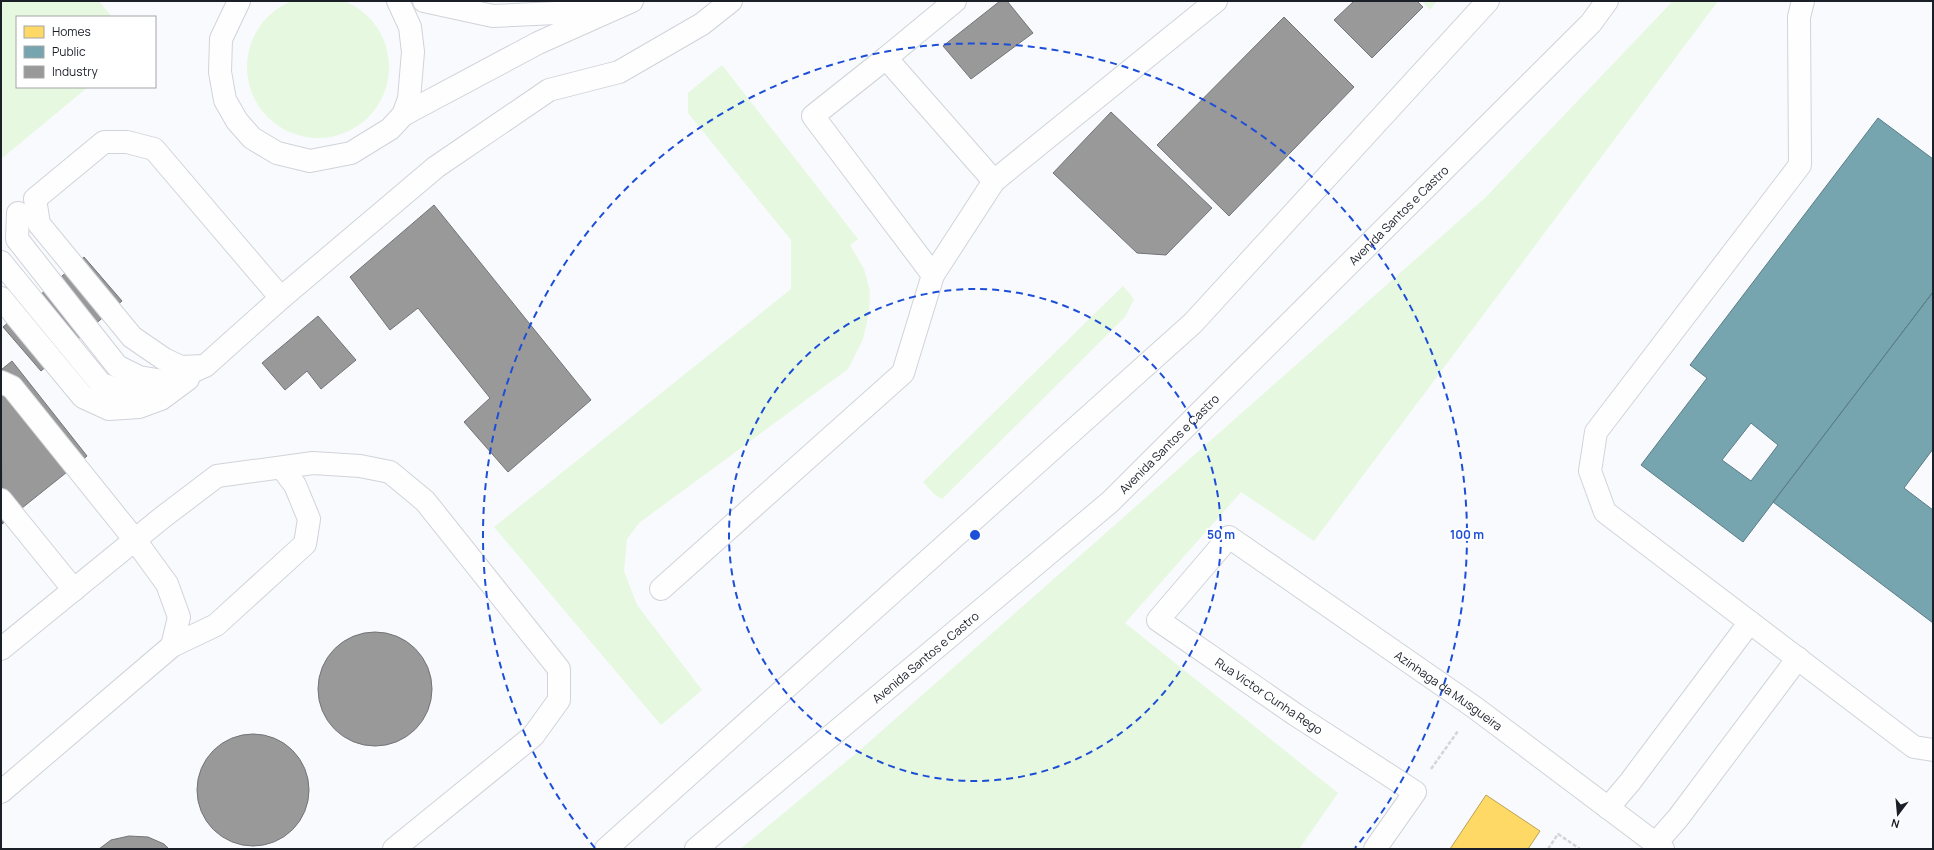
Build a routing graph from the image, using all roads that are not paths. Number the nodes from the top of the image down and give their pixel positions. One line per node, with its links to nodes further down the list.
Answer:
1 (239, 1): 14 (main road)
2 (398, 1): 14 (main road)
3 (424, 1): 11 (main road)
4 (731, 1): 21 (main road)
5 (955, 1): 12 (main road)
6 (1216, 1): 15 (main road)
7 (1477, 1): 13 (main road)
8 (1488, 1): 13 (main road)
9 (1803, 1): 31 (main road)
10 (1605, 4): 41 (main road, Avenida Santos e Castro)
11 (623, 6): 14 (main road)
12 (886, 58): 15 (main road); 19 (main road)
13 (1426, 69): 40 (main road)
14 (403, 115)
15 (994, 181): 19 (main road)
16 (27, 206): 17 (main road); 21 (main road); 22 (main road); 22 (main road)
17 (1, 228)
18 (1, 262): 24 (main road)
19 (933, 275): 30 (main road)
20 (1, 298): 24 (main road)
21 (281, 298): 22 (main road)
22 (205, 366): 24 (main road)
23 (1, 382): 28 (main road)
24 (168, 394)
25 (282, 468): 28 (main road); 32 (main road); 39 (main road)
26 (1, 500): 29 (main road)
27 (1229, 537): 37 (main road, Azinhaga da Musgueira); 42 (main road, Rua Victor Cunha Rego)
28 (135, 540): 29 (main road); 32 (main road)
29 (74, 590): 33 (main road)
30 (661, 590)
31 (1750, 622): 34 (main road); 37 (main road)
32 (172, 646): 36 (main road)
33 (1, 649)
34 (1798, 658): 35 (main road); 38 (main road)
35 (1933, 750)
36 (1, 792)
37 (1608, 808): 38 (main road, Azinhaga da Musgueira)
38 (1660, 846)
39 (394, 849)
40 (606, 849)
41 (696, 849)
42 (1375, 849)

